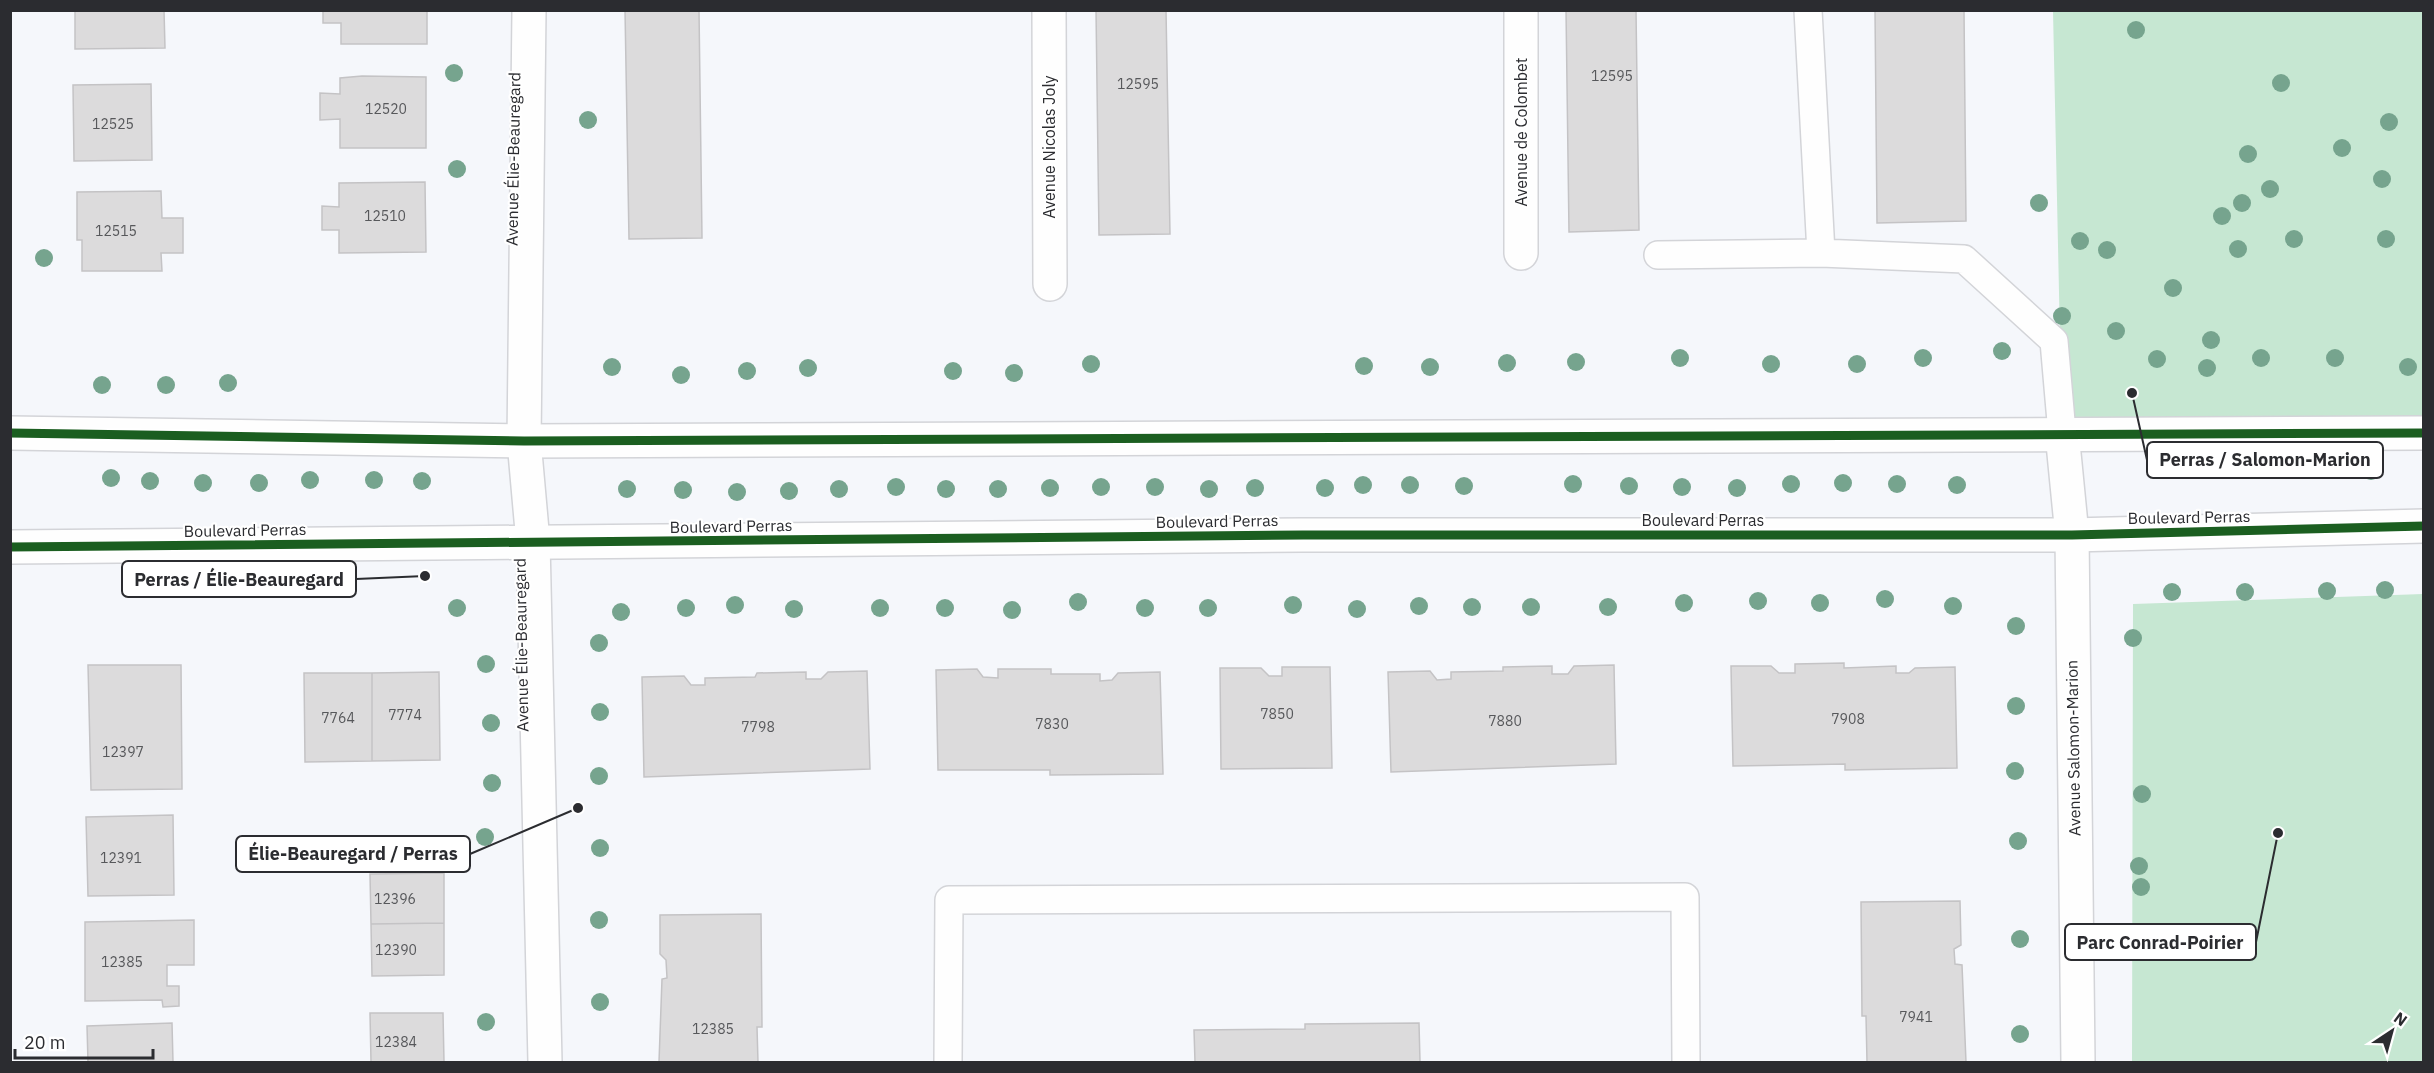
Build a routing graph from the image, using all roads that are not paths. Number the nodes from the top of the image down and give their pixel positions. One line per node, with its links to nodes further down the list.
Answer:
1 (529, 10): 12 (main road, Avenue Élie-Beauregard)
2 (1048, 10): 8 (main road, Avenue Nicolas Joly)
3 (1521, 10): 5 (main road, Avenue de Colombet)
4 (1808, 10): 6 (lane)
5 (1521, 253)
6 (1821, 254): 7 (lane); 10 (lane)
7 (1658, 255)
8 (1050, 284)
9 (10, 433): 12 (main road)
10 (2062, 433): 11 (main road); 12 (main road); 14 (main road, Avenue Salomon-Marion)
11 (2424, 433)
12 (524, 441): 15 (main road, Avenue Élie-Beauregard)
13 (2424, 526): 14 (main road, Boulevard Perras)
14 (2072, 535): 15 (main road, Boulevard Perras); 20 (main road, Avenue Salomon-Marion)
15 (533, 542): 16 (main road, Boulevard Perras); 17 (main road, Avenue Élie-Beauregard)
16 (10, 547)
17 (545, 1062)
18 (948, 1062): 19 (lane)
19 (1686, 1062)
20 (2078, 1062)

